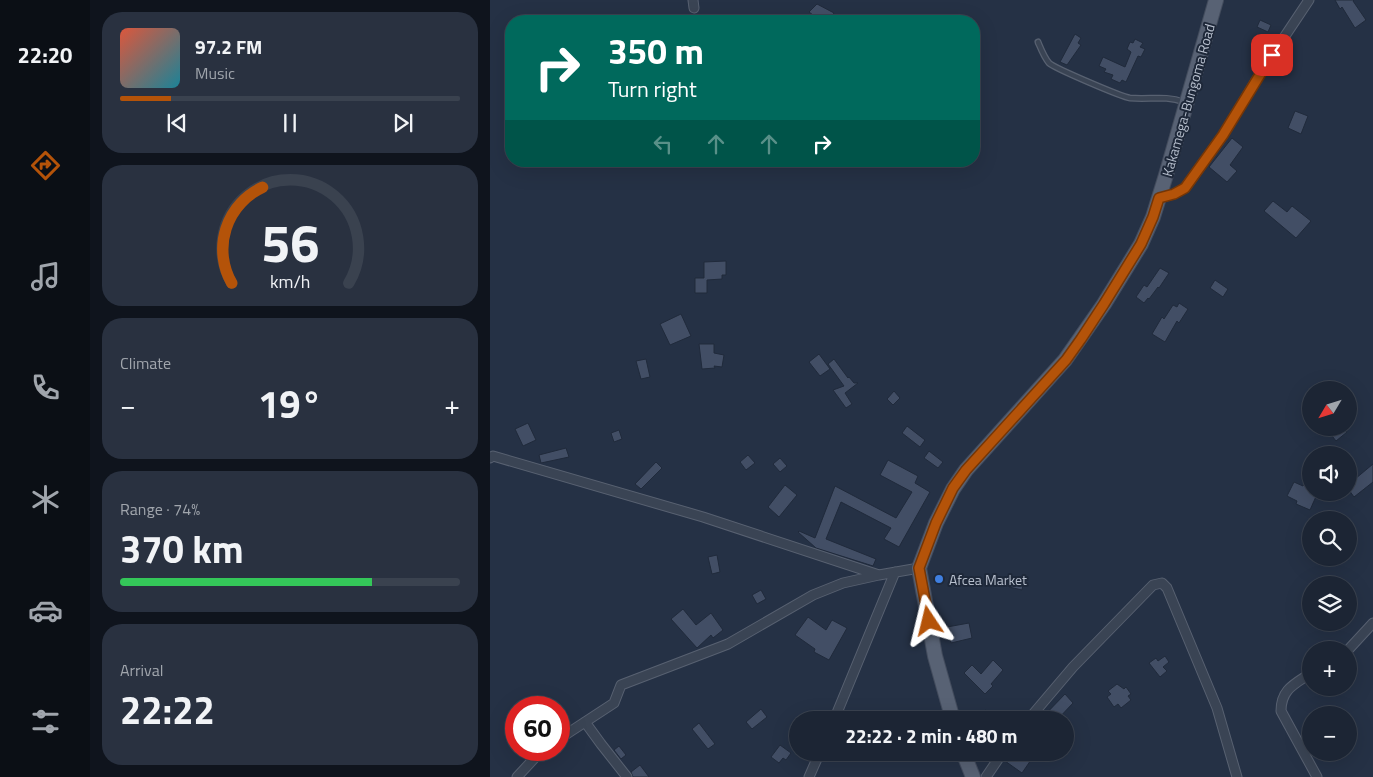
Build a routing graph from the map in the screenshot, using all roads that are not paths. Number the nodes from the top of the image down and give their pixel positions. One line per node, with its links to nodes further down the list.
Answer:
1 (1216, 0): 4 (main road, Kakamega-Bungoma Road)
2 (1309, 0): 5 (street)
3 (1038, 42): 4 (lane)
4 (1187, 104): 5 (main road, Kakamega-Bungoma Road)
5 (1159, 198): 7 (main road, Kakamega-Bungoma Road)
6 (490, 458): 9 (street)
7 (919, 568): 8 (street); 14 (main road)
8 (895, 572): 9 (street); 13 (street)
9 (879, 575): 16 (street)
10 (1373, 623): 11 (street)
11 (1356, 641)
12 (1302, 680): 28 (street)
13 (838, 711)
14 (950, 711)
15 (1036, 711): 27 (street)
16 (585, 722): 17 (street); 23 (street)
17 (570, 732)
18 (532, 761): 22 (street)
19 (816, 761): 24 (street)
20 (967, 761): 25 (main road)
21 (997, 761): 26 (street)
22 (517, 777)
23 (627, 777)
24 (810, 777)
25 (973, 777)
26 (986, 777)
27 (1237, 777)
28 (1317, 777)

